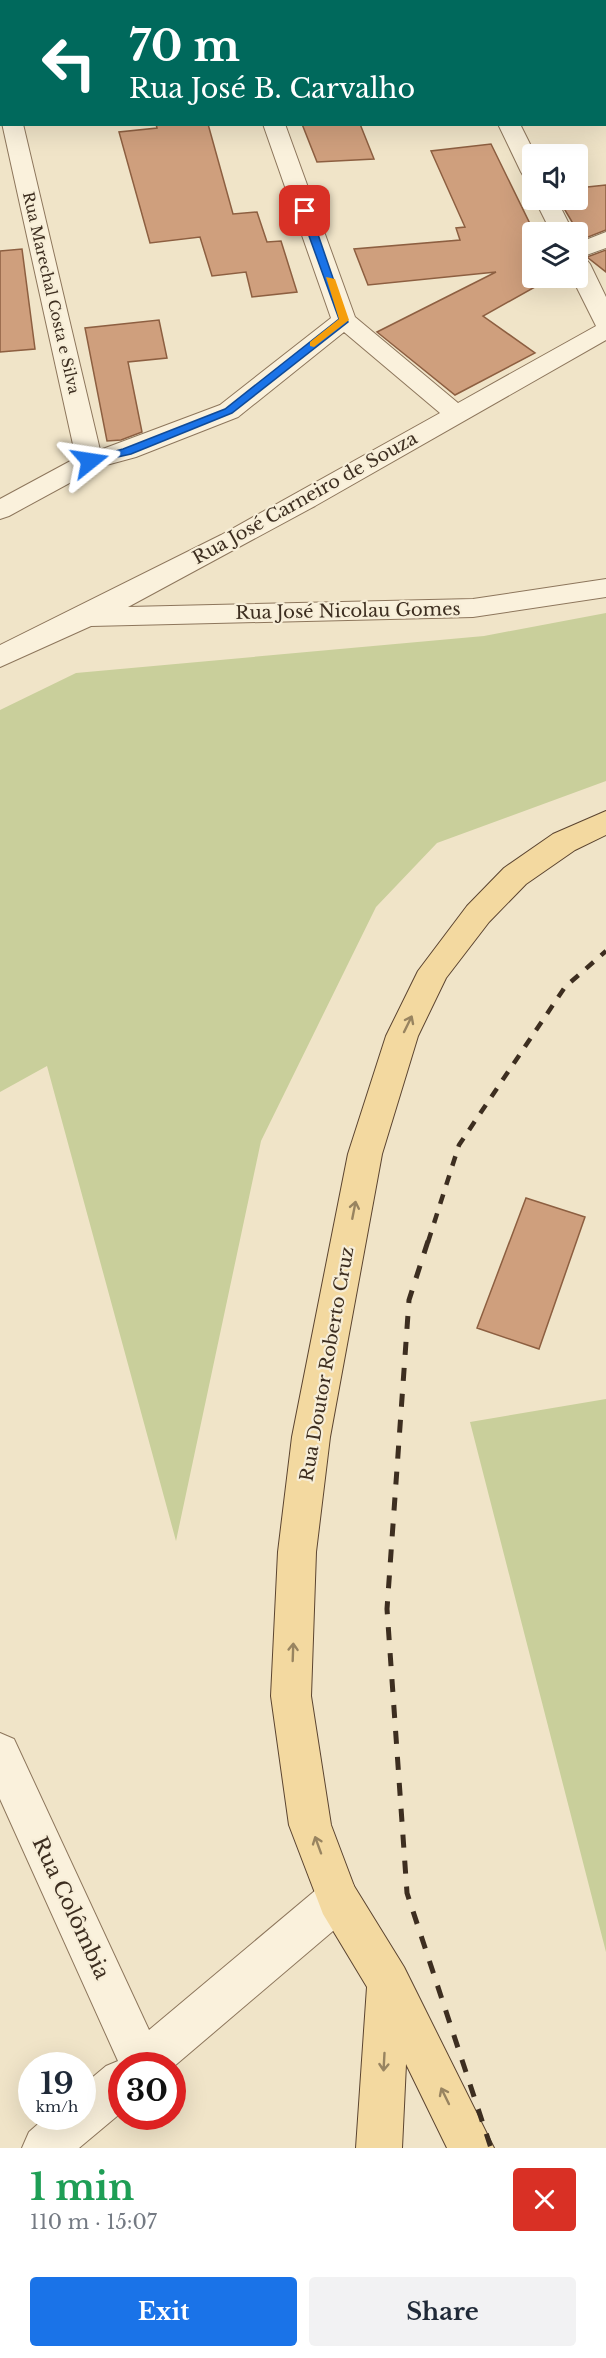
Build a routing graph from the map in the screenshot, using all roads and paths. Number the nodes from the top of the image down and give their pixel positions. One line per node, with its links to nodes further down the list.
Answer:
1 (12, 126): 12 (street, Rua Marechal Costa e Silva)
2 (275, 126): 8 (street)
3 (510, 126): 4 (street)
4 (522, 151)
5 (606, 238): 6 (street)
6 (588, 246)
7 (588, 285): 9 (street)
8 (344, 320): 11 (street); 12 (street)
9 (606, 323)
10 (606, 330): 11 (street, Rua José Carneiro de Souza)
11 (455, 413): 15 (street, Rua José Carneiro de Souza)
12 (90, 461): 13 (street)
13 (0, 510)
14 (606, 588): 15 (street, Rua José Nicolau Gomes)
15 (88, 617): 16 (street, Rua José Carneiro de Souza)
16 (0, 657)
17 (606, 822): 19 (main road, Rua Doutor Roberto Cruz, one-way to 17)
18 (0, 1752): 21 (street, Rua Colômbia)
19 (338, 1899): 20 (main road, Rua Doutor Roberto Cruz); 22 (street)
20 (389, 1982): 27 (main road, one-way to 27); 28 (main road, Rua Doutor Roberto Cruz, one-way to 20)
21 (127, 2052)
22 (157, 2052)
23 (108, 2094): 24 (street)
24 (96, 2104)
25 (66, 2130): 26 (street)
26 (45, 2148)
27 (379, 2148)
28 (471, 2148)

